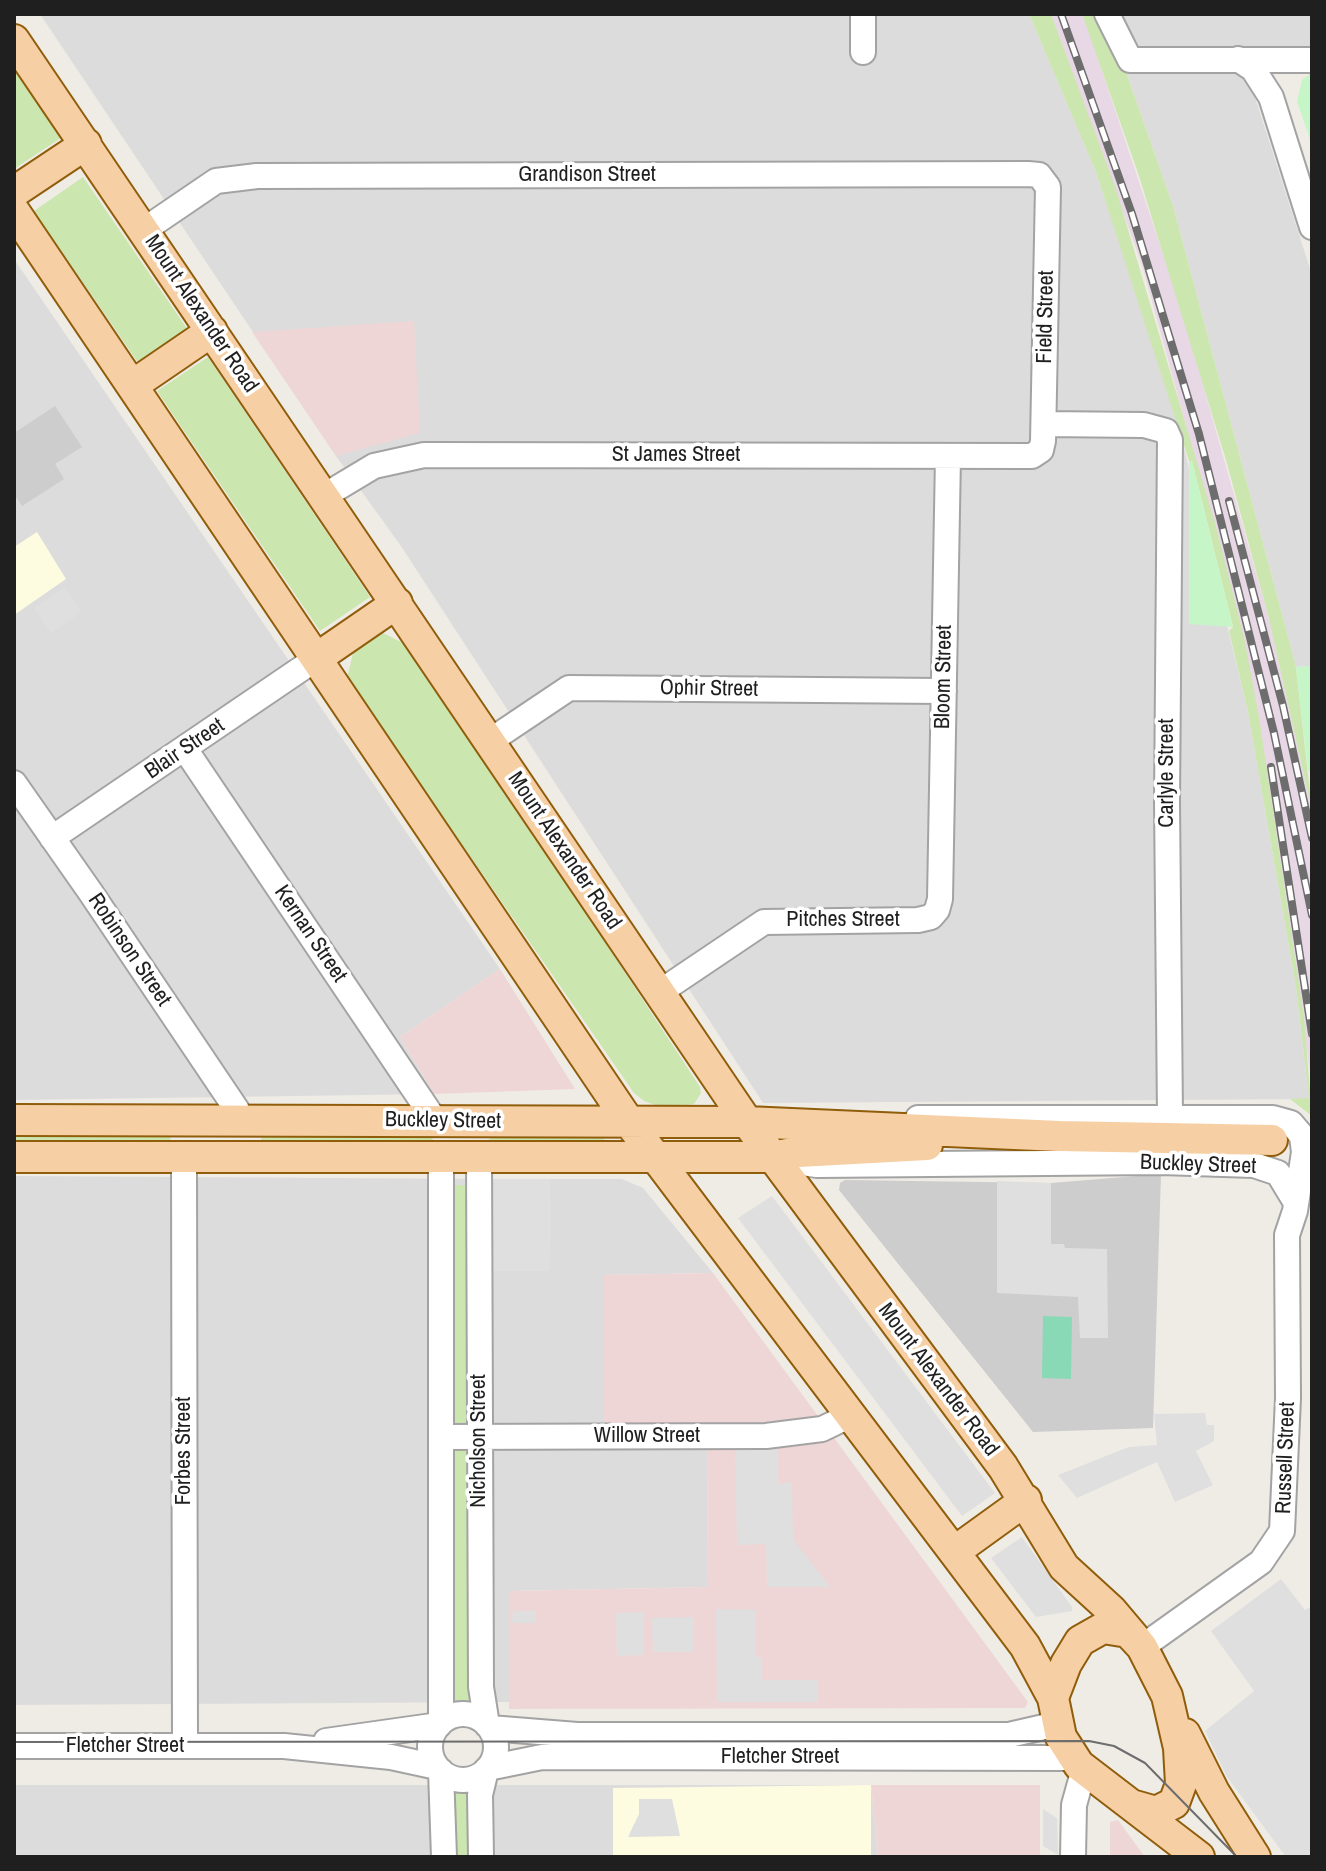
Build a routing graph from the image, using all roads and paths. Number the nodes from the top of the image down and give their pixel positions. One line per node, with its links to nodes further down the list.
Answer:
1 (863, 14): 4 (street)
2 (1107, 14): 5 (street)
3 (14, 40): 8 (main road, Mount Alexander Road)
4 (863, 52)
5 (1238, 59): 6 (street); 7 (street)
6 (1308, 60): 7 (street)
7 (1271, 97): 12 (street)
8 (86, 144): 10 (main road); 13 (main road, Mount Alexander Road)
9 (1045, 179): 13 (street, Grandison Street); 16 (street, Field Street)
10 (14, 192)
11 (14, 211): 15 (main road)
12 (1312, 227)
13 (144, 230): 14 (main road, Mount Alexander Road)
14 (212, 331): 15 (main road); 19 (main road, Mount Alexander Road)
15 (133, 385): 21 (main road)
16 (1044, 424): 17 (street, Field Street); 29 (street, Carlyle Street)
17 (1037, 454): 18 (street, St James Street)
18 (948, 456): 19 (street, St James Street); 22 (street, Bloom Street)
19 (324, 496): 20 (main road, Mount Alexander Road)
20 (397, 603): 21 (main road); 23 (main road, Mount Alexander Road)
21 (317, 658): 24 (street, Blair Street); 35 (main road)
22 (944, 691): 23 (street, Ophir Street); 27 (street, Bloom Street)
23 (490, 741): 28 (main road, Mount Alexander Road)
24 (185, 749): 26 (street, Blair Street); 30 (street, Kernan Street)
25 (14, 783): 26 (street, Robinson Street)
26 (52, 838): 33 (street, Robinson Street)
27 (940, 899): 28 (street, Pitches Street)
28 (660, 992): 36 (main road, Mount Alexander Road)
29 (1170, 1116): 37 (street, Buckley Street); 47 (street, Buckley Street)
30 (434, 1119): 33 (main road, Buckley Street); 34 (main road, Buckley Street); 41 (main road)
31 (14, 1120): 32 (main road, Buckley Street)
32 (184, 1120): 33 (main road, Buckley Street); 40 (main road)
33 (239, 1120): 44 (main road)
34 (479, 1122): 35 (main road, Buckley Street); 42 (main road)
35 (629, 1122): 36 (main road, Buckley Street); 45 (main road)
36 (747, 1122): 37 (main road, Buckley Street); 46 (main road, Mount Alexander Road)
37 (871, 1125): 38 (main road, Buckley Street)
38 (1059, 1136): 39 (main road, Buckley Street); 46 (main road, Buckley Street)
39 (1272, 1140)
40 (184, 1156): 43 (main road, Buckley Street); 44 (main road, Buckley Street); 59 (street, Forbes Street)
41 (441, 1156): 42 (main road, Buckley Street); 44 (main road, Buckley Street); 49 (street, Nicholson Street)
42 (479, 1156): 45 (main road, Buckley Street); 50 (street, Nicholson Street)
43 (14, 1157)
44 (240, 1157)
45 (654, 1157): 46 (main road, Buckley Street); 48 (main road)
46 (772, 1157): 47 (street, Buckley Street); 51 (main road, Mount Alexander Road)
47 (1295, 1201): 53 (street, Russell Street)
48 (849, 1416): 50 (street, Willow Street); 52 (main road)
49 (442, 1437): 50 (street, Willow Street); 56 (street, Nicholson Street)
50 (479, 1437): 57 (street, Nicholson Street)
51 (1026, 1500): 52 (main road); 53 (main road, Mount Alexander Road)
52 (954, 1552): 55 (main road)
53 (1140, 1645): 54 (main road, Mount Alexander Road); 55 (main road)
54 (1167, 1696): 64 (main road); 69 (main road)
55 (1055, 1711): 57 (street, Fletcher Street); 61 (main road)
56 (440, 1723): 57 (street); 60 (street, Fletcher Street); 62 (street)
57 (488, 1727): 63 (street)
58 (14, 1746): 59 (street, Fletcher Street)
59 (185, 1746): 60 (street, Fletcher Street)
60 (284, 1746): 62 (street, Fletcher Street)
61 (1079, 1764): 63 (street, Fletcher Street); 64 (main road); 67 (street)
62 (439, 1769): 63 (street); 65 (street)
63 (487, 1769): 66 (street)
64 (1135, 1806): 68 (main road)
65 (444, 1857)
66 (481, 1857)
67 (1073, 1857)
68 (1199, 1857)
69 (1255, 1857)

